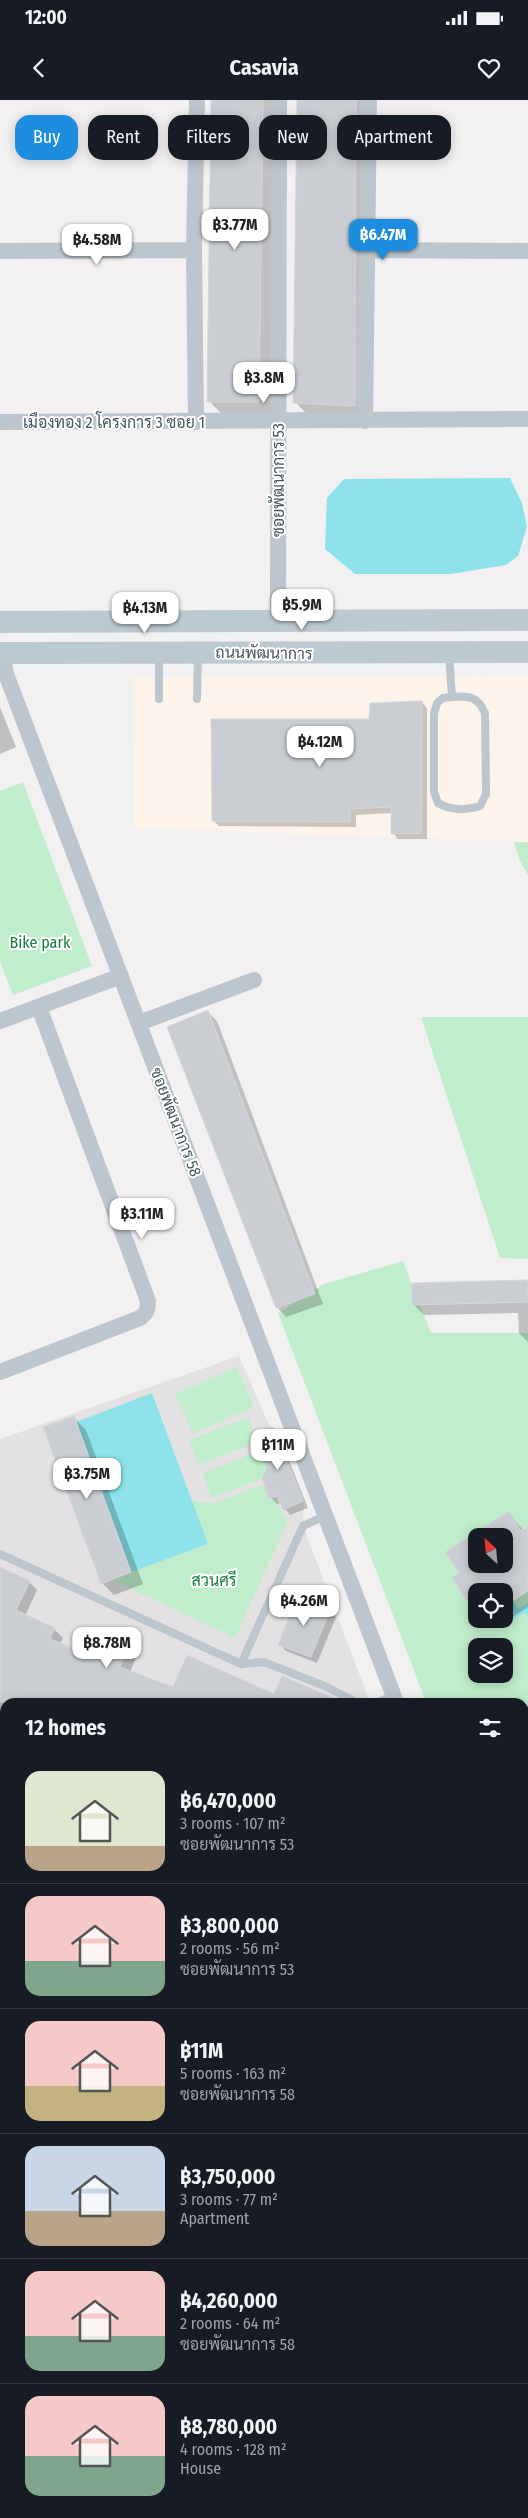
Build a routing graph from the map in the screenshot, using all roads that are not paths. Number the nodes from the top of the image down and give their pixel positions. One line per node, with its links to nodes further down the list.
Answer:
1 (197, 100): 4 (street)
2 (279, 100): 9 (street, ซอยพัฒนาการ 53)
3 (369, 100): 5 (street)
4 (194, 250): 6 (street); 12 (street)
5 (368, 250): 7 (street); 10 (street)
6 (0, 251)
7 (528, 251)
8 (528, 419): 10 (street, เมืองทอง 2 โครงการ 3 ซอย 1)
9 (278, 420): 10 (street, เมืองทอง 2 โครงการ 3 ซอย 1); 12 (street, เมืองทอง 2 โครงการ 3 ซอย 1); 14 (street, ซอยพัฒนาการ 53)
10 (365, 421)
11 (0, 422): 12 (street, เมืองทอง 2 โครงการ 3 ซอย 1)
12 (196, 422)
13 (528, 620): 14 (main road, ถนนพัฒนาการ)
14 (278, 621): 15 (main road, ถนนพัฒนาการ); 21 (main road)
15 (2, 622): 19 (main road)
16 (198, 652): 20 (main road, ถนนพัฒนาการ); 21 (main road, ถนนพัฒนาการ); 24 (lane)
17 (448, 652): 18 (main road, ถนนพัฒนาการ); 21 (main road, ถนนพัฒนาการ); 22 (lane)
18 (528, 652)
19 (1, 653): 20 (main road, ถนนพัฒนาการ); 25 (street, ซอยพัฒนาการ 58)
20 (159, 653): 23 (lane)
21 (290, 654)
22 (452, 697): 22 (lane)
23 (159, 699)
24 (197, 699)
25 (121, 976): 27 (street); 29 (street, ซอยพัฒนาการ 58)
26 (254, 980): 29 (street)
27 (39, 1007): 28 (street); 30 (street)
28 (0, 1021)
29 (139, 1023): 31 (street, ซอยพัฒนาการ 58)
30 (2, 1367)
31 (325, 1516): 33 (lane); 35 (street, ซอยพัฒนาการ 58)
32 (0, 1554): 33 (lane)
33 (241, 1664): 34 (lane)
34 (348, 1698)
35 (395, 1698)

